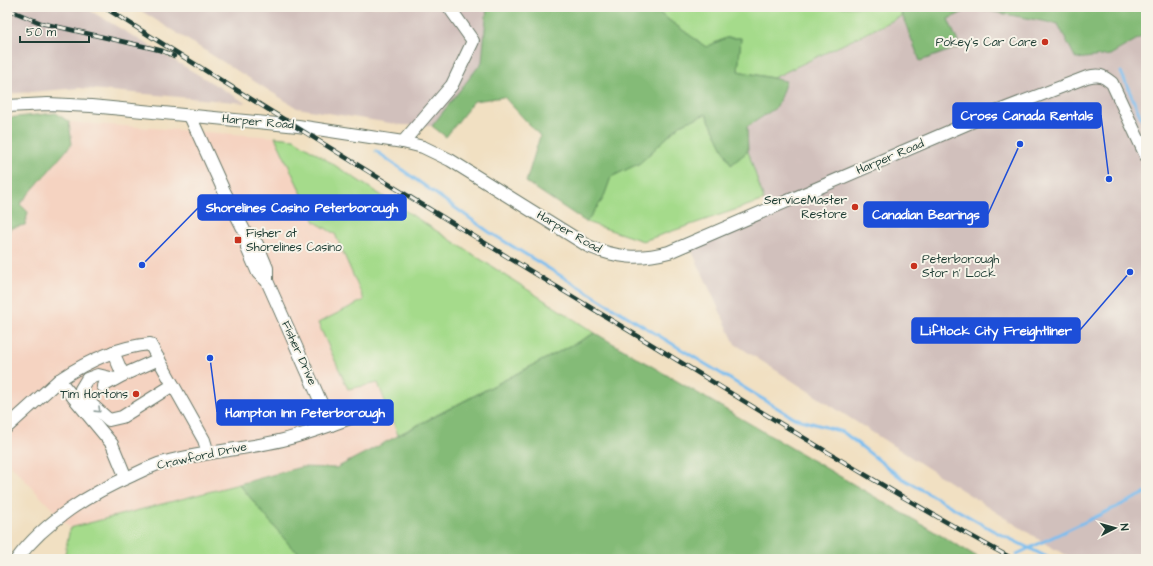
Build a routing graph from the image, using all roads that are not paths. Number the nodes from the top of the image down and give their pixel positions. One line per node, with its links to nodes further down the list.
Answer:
1 (449, 7): 4 (street)
2 (7, 106): 3 (street, Harper Road)
3 (190, 116): 4 (street, Harper Road); 13 (street, Fisher Drive)
4 (403, 142): 5 (street, Harper Road)
5 (1146, 156)
6 (113, 352): 7 (street); 8 (street); 9 (street)
7 (159, 359): 8 (street); 10 (street)
8 (119, 377): 10 (street, one-way to 10); 11 (street)
9 (59, 380): 14 (street); 16 (street)
10 (173, 385): 15 (street)
11 (103, 386)
12 (364, 413): 13 (street, Crawford Drive)
13 (331, 425): 15 (street, Crawford Drive)
14 (7, 427)
15 (208, 453): 16 (street, Crawford Drive)
16 (126, 478): 17 (street, Crawford Drive)
17 (17, 559)

